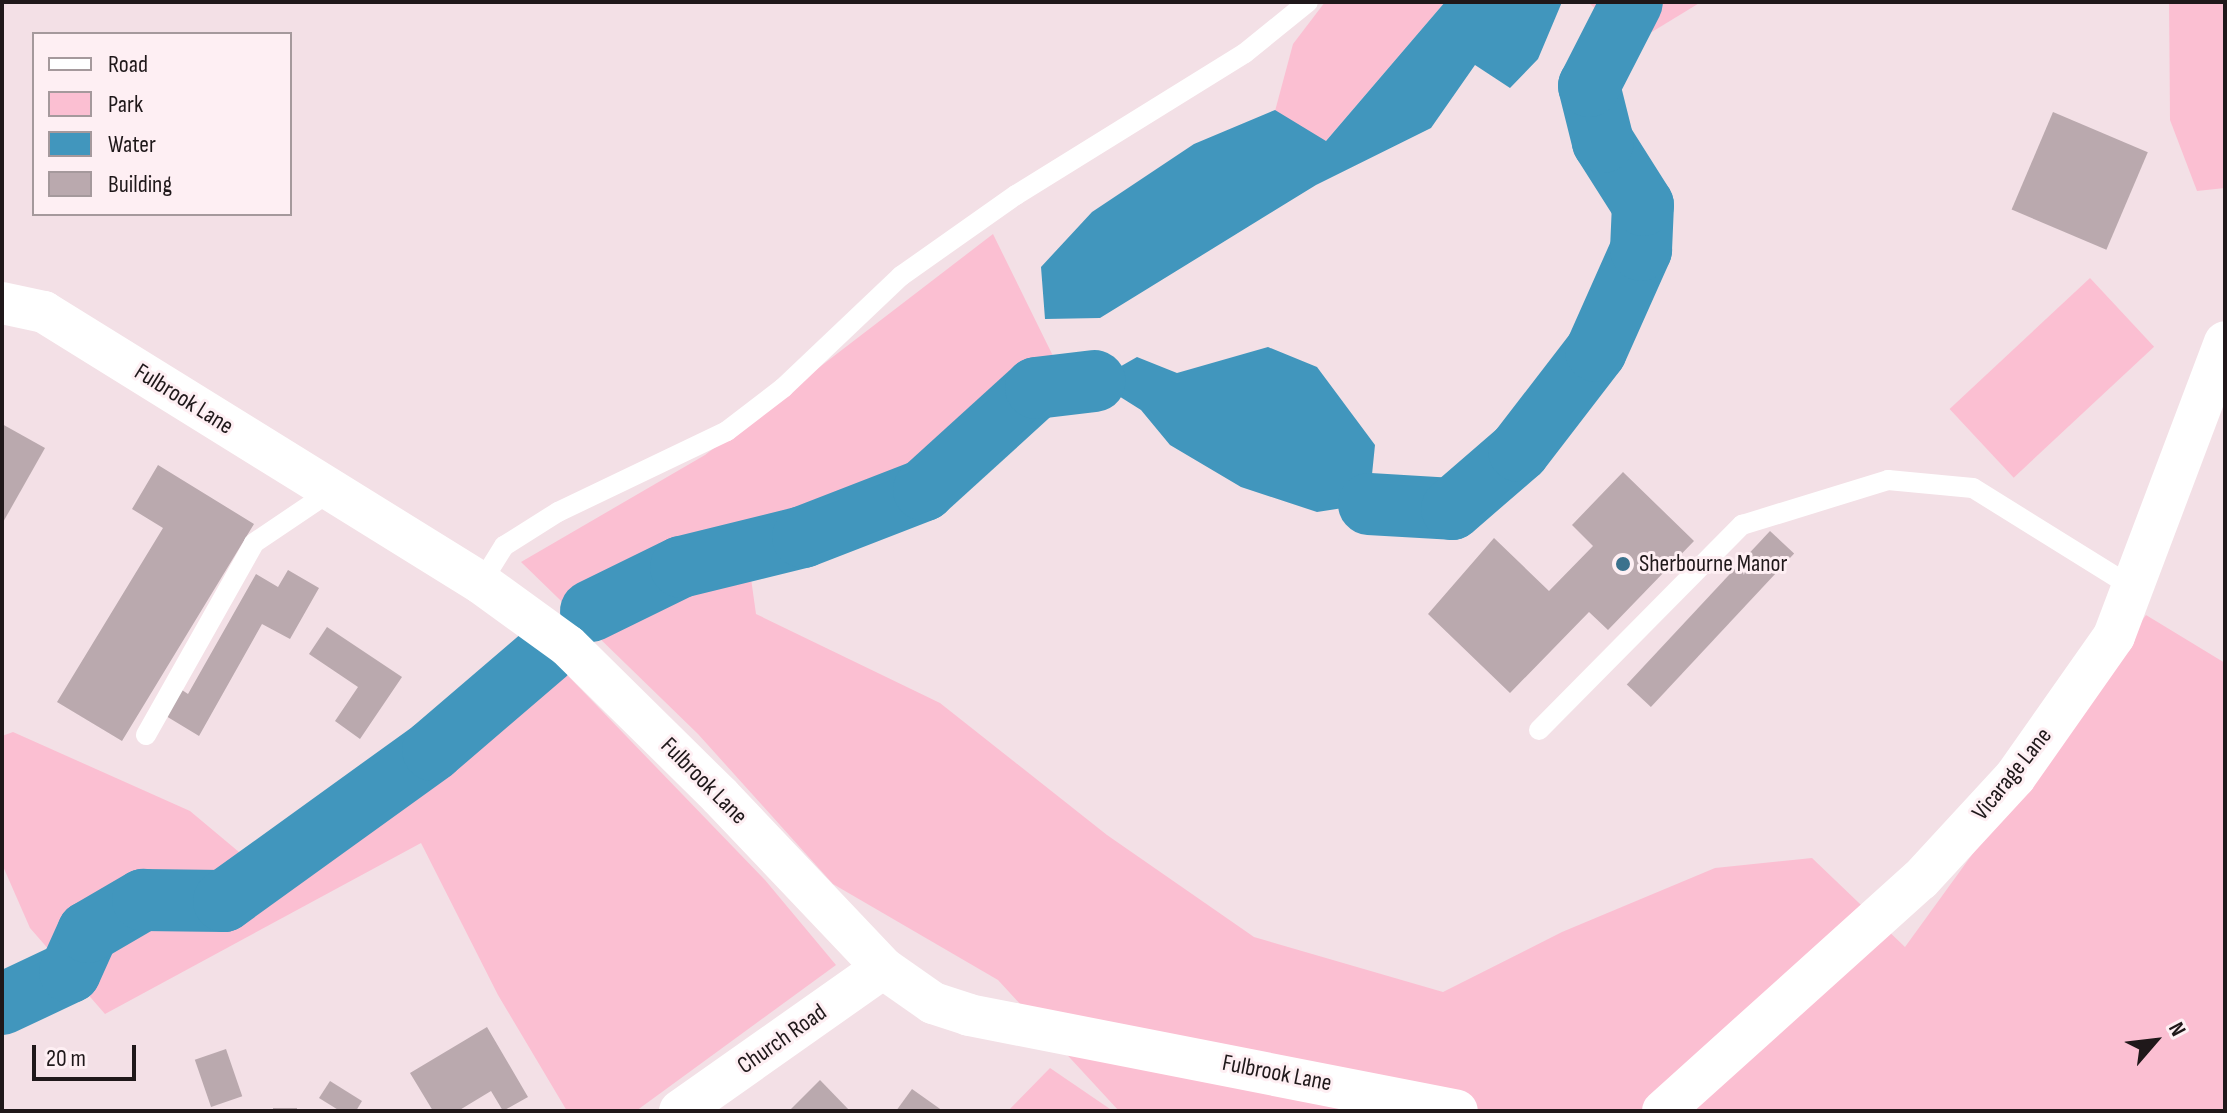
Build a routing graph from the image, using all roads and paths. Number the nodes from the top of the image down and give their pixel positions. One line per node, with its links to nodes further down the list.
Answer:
1 (1308, 2): 5 (lane)
2 (2, 303): 4 (street, Fulbrook Lane)
3 (2225, 342): 6 (street, Vicarage Lane)
4 (331, 491): 5 (street, Fulbrook Lane); 8 (lane)
5 (481, 583): 9 (street, Fulbrook Lane)
6 (2132, 587): 7 (lane); 12 (street, Vicarage Lane)
7 (1539, 730)
8 (146, 735)
9 (883, 968): 10 (street, Church Road); 11 (street, Fulbrook Lane)
10 (680, 1111)
11 (1457, 1111)
12 (1663, 1111)

